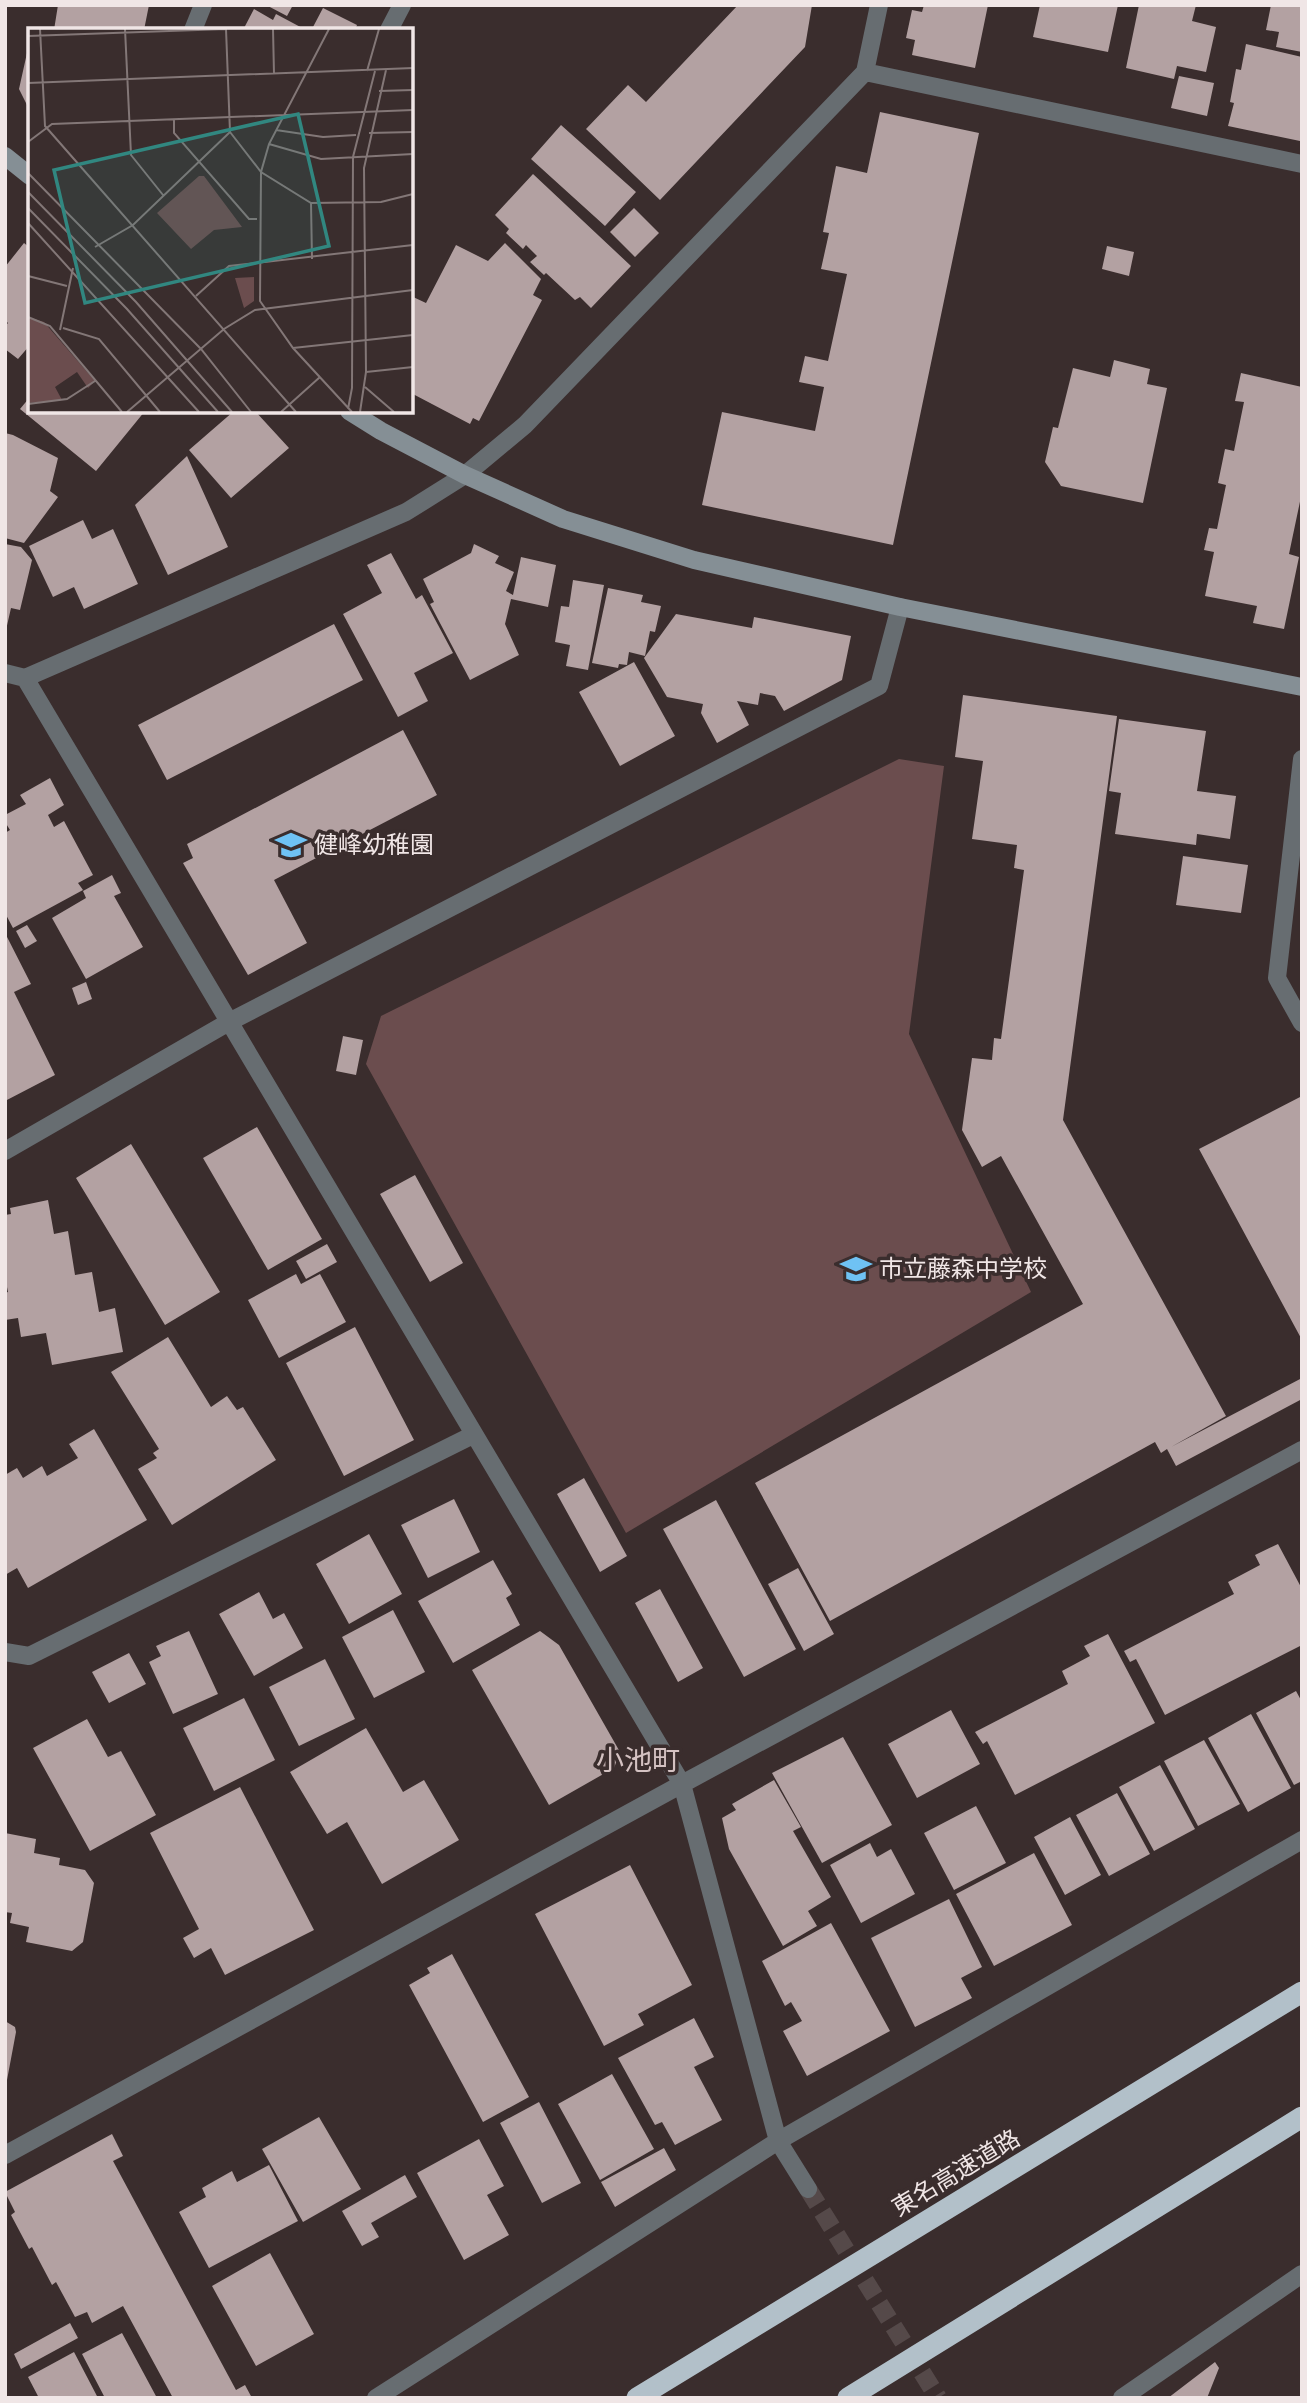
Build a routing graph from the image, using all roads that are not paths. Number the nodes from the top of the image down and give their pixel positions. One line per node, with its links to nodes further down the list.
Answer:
1 (203, 5): 4 (street)
2 (402, 5): 5 (street)
3 (879, 5): 6 (street)
4 (194, 28)
5 (390, 28)
6 (865, 72): 8 (street); 11 (street)
7 (5, 156): 9 (street)
8 (1302, 164)
9 (28, 174)
10 (352, 413): 11 (street)
11 (465, 475): 12 (street); 14 (street)
12 (900, 607): 15 (street); 17 (street)
13 (5, 673): 14 (street)
14 (25, 678): 17 (street)
15 (1302, 687)
16 (1302, 759): 18 (street)
17 (229, 1022): 19 (street); 20 (street)
18 (1302, 1023)
19 (5, 1151)
20 (473, 1435): 22 (street); 23 (street)
21 (1302, 1450): 23 (street)
22 (5, 1651)
23 (682, 1784): 27 (street); 28 (street)
24 (1302, 1840): 27 (street)
25 (1302, 1992): 32 (highway, 東名高速道路)
26 (1302, 2117): 33 (highway)
27 (778, 2141): 29 (street); 31 (street)
28 (5, 2155)
29 (808, 2189)
30 (1302, 2274): 34 (street)
31 (376, 2398)
32 (637, 2398)
33 (848, 2398)
34 (1122, 2398)

